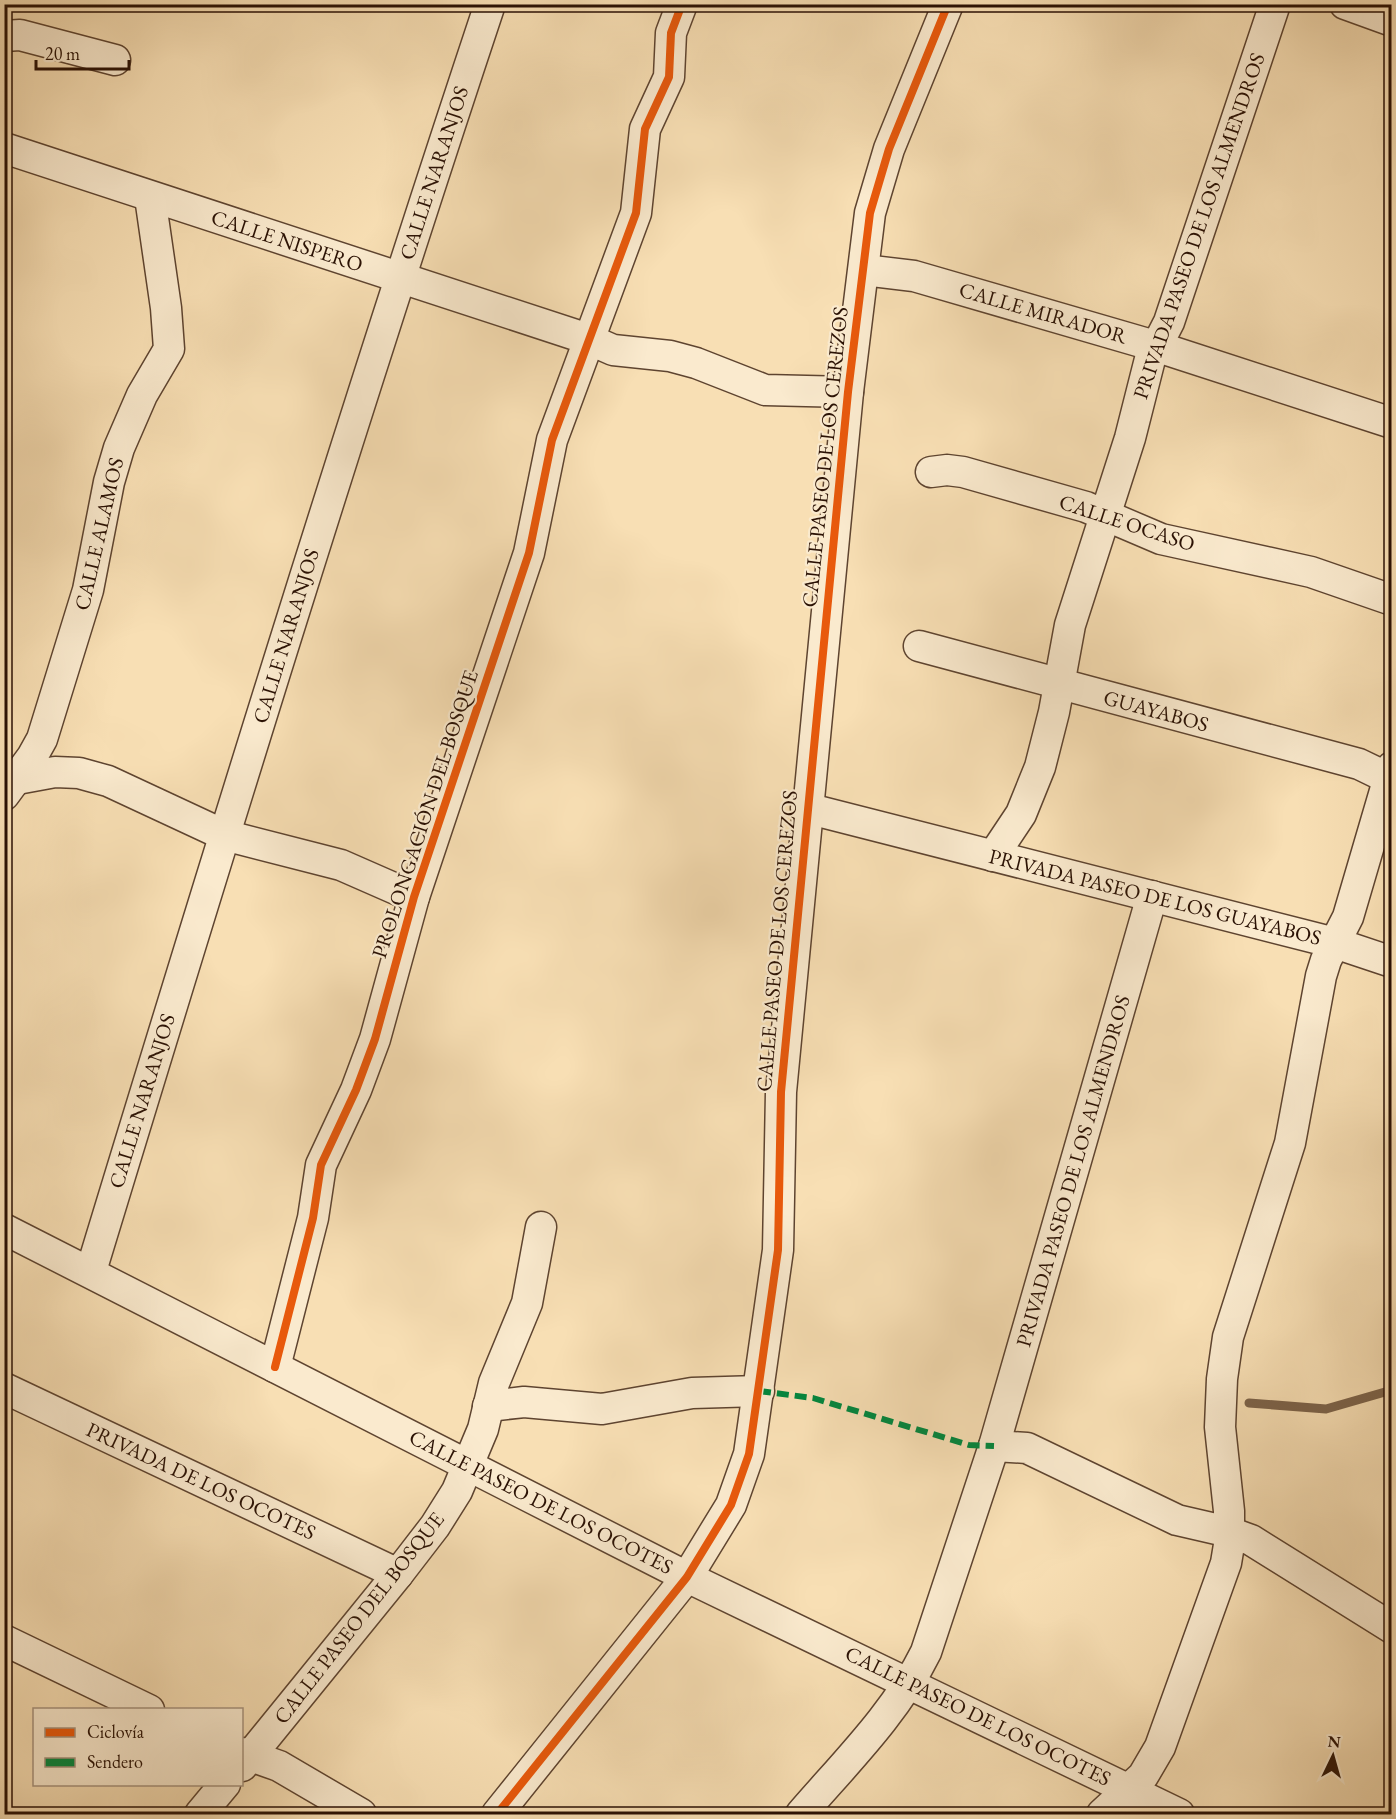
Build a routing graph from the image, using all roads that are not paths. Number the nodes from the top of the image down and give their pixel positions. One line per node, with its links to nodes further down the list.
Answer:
1 (490, 4): 12 (street, CALLE NARANJOS)
2 (682, 4): 13 (street, PROLONGACIÓN DEL BOSQUE)
3 (948, 4): 11 (street, CALLE PASEO DE LOS CEREZOS)
4 (1275, 4): 14 (street, PRIVADA PASEO DE LOS ALMENDROS)
5 (1345, 4): 6 (street)
6 (1392, 21)
7 (4, 36): 8 (street)
8 (115, 60)
9 (4, 148): 10 (street, CALLE NISPERO)
10 (150, 197): 12 (street, CALLE NISPERO); 23 (street, CALLE ALAMOS)
11 (864, 270): 14 (street, CALLE MIRADOR); 15 (street, CALLE PASEO DE LOS CEREZOS)
12 (399, 277): 13 (street, CALLE NISPERO); 25 (street, CALLE NARANJOS)
13 (588, 339): 15 (street, CALLE NISPERO); 27 (street, PROLONGACIÓN DEL BOSQUE)
14 (1155, 346): 16 (street, CALLE MIRADOR); 18 (street, PRIVADA PASEO DE LOS ALMENDROS)
15 (848, 393): 24 (street, CALLE PASEO DE LOS CEREZOS)
16 (1392, 423)
17 (931, 472): 18 (street, CALLE OCASO)
18 (1104, 514): 19 (street, CALLE OCASO); 21 (street, PRIVADA PASEO DE LOS ALMENDROS)
19 (1392, 600)
20 (919, 646): 21 (street, GUAYABOS)
21 (1059, 686): 22 (street, GUAYABOS); 26 (street, PRIVADA PASEO DE LOS ALMENDROS)
22 (1390, 774): 29 (street)
23 (9, 783): 25 (street)
24 (806, 808): 26 (street, PRIVADA PASEO DE LOS GUAYABOS); 36 (street, CALLE PASEO DE LOS CEREZOS)
25 (224, 834): 27 (street); 33 (street, CALLE NARANJOS)
26 (993, 856): 28 (street, PRIVADA PASEO DE LOS GUAYABOS)
27 (414, 897): 34 (street, PROLONGACIÓN DEL BOSQUE)
28 (1152, 897): 29 (street, PRIVADA PASEO DE LOS GUAYABOS); 38 (street, PRIVADA PASEO DE LOS ALMENDROS)
29 (1335, 943): 30 (street); 40 (street, PRIVADA PASEO DE LOS GUAYABOS)
30 (1392, 962)
31 (541, 1227): 37 (street, CALLE PASEO DEL BOSQUE)
32 (4, 1229): 33 (street, CALLE PASEO DE LOS OCOTES)
33 (91, 1271): 34 (street, CALLE PASEO DE LOS OCOTES)
34 (275, 1367): 39 (street, CALLE PASEO DE LOS OCOTES)
35 (4, 1388): 41 (street, PRIVADA DE LOS OCOTES)
36 (759, 1391): 37 (street); 42 (street, CALLE PASEO DE LOS CEREZOS)
37 (488, 1406): 39 (street, CALLE PASEO DEL BOSQUE)
38 (994, 1446): 40 (street); 45 (street, PRIVADA PASEO DE LOS ALMENDROS)
39 (468, 1466): 41 (street, CALLE PASEO DEL BOSQUE); 42 (street, CALLE PASEO DE LOS OCOTES)
40 (1229, 1532): 43 (street); 49 (street, PRIVADA PASEO DE LOS GUAYABOS)
41 (398, 1574): 47 (street, CALLE PASEO DEL BOSQUE)
42 (687, 1577): 45 (street, CALLE PASEO DE LOS OCOTES); 52 (street, CALLE PASEO DE LOS CEREZOS)
43 (1392, 1628)
44 (4, 1640): 46 (street)
45 (909, 1683): 49 (street, CALLE PASEO DE LOS OCOTES); 53 (street, PRIVADA PASEO DE LOS ALMENDROS)
46 (145, 1708)
47 (244, 1758): 51 (street)
48 (224, 1786): 50 (street)
49 (1129, 1788): 54 (street, PRIVADA PASEO DE LOS GUAYABOS); 55 (street, CALLE PASEO DE LOS OCOTES)
50 (200, 1815)
51 (361, 1815)
52 (497, 1815)
53 (801, 1815)
54 (1102, 1815)
55 (1179, 1815)

